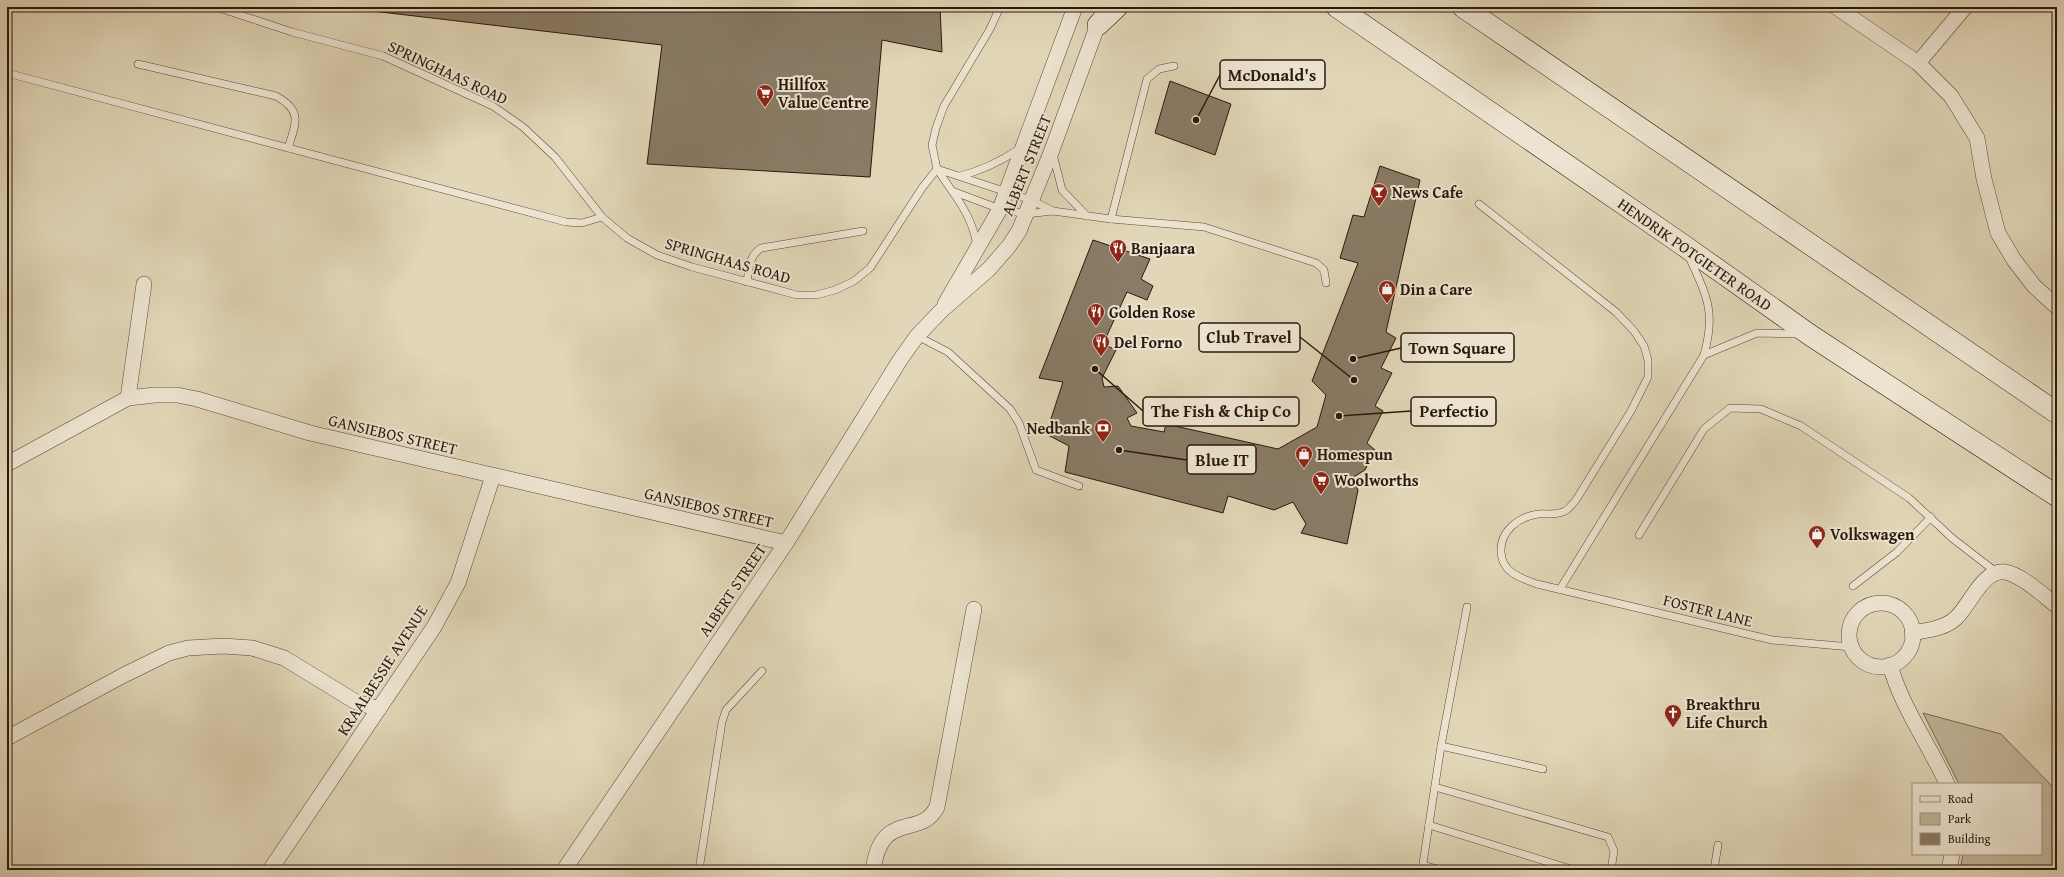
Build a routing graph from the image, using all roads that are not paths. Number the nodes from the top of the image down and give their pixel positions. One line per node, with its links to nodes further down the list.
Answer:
1 (216, 7): 29 (lane, SPRINGHAAS ROAD)
2 (1000, 7): 19 (lane)
3 (1075, 7): 17 (street, ALBERT STREET)
4 (1117, 7): 10 (main road)
5 (1322, 7): 11 (main road)
6 (1337, 7): 11 (main road, HENDRIK POTGIETER ROAD)
7 (1463, 7): 43 (main road)
8 (1836, 7): 12 (street)
9 (1965, 7): 12 (street)
10 (1101, 16): 18 (street, ALBERT STREET)
11 (1391, 46): 32 (main road, HENDRIK POTGIETER ROAD)
12 (1918, 63): 37 (street)
13 (138, 64): 16 (lane)
14 (1174, 66): 30 (lane)
15 (7, 73): 16 (lane)
16 (288, 148): 29 (lane)
17 (1021, 148): 20 (lane); 22 (street, ALBERT STREET)
18 (1052, 150): 23 (street, ALBERT STREET); 28 (lane)
19 (937, 169): 20 (lane); 21 (lane); 34 (lane, SPRINGHAAS ROAD)
20 (960, 176): 22 (lane)
21 (952, 191): 25 (lane); 33 (lane)
22 (1006, 192): 23 (lane); 25 (street, ALBERT STREET)
23 (1031, 200): 26 (lane); 27 (street, ALBERT STREET)
24 (1479, 204): 53 (lane, FOSTER LANE)
25 (1000, 209): 27 (lane); 33 (street, ALBERT STREET)
26 (1053, 211): 27 (lane); 28 (lane)
27 (1026, 214): 38 (street, ALBERT STREET)
28 (1087, 216): 30 (lane)
29 (602, 217): 34 (lane, SPRINGHAAS ROAD)
30 (1110, 220): 36 (lane)
31 (863, 231): 34 (lane)
32 (1683, 245): 39 (main road, HENDRIK POTGIETER ROAD); 41 (lane)
33 (978, 247): 38 (street, ALBERT STREET)
34 (747, 282)
35 (144, 284): 42 (street)
36 (1326, 284)
37 (2057, 307)
38 (942, 310): 40 (street, ALBERT STREET)
39 (1810, 335): 41 (lane); 47 (main road, HENDRIK POTGIETER ROAD)
40 (918, 336): 46 (lane); 50 (street, ALBERT STREET)
41 (1704, 355): 53 (lane)
42 (128, 398): 44 (street, GANSIEBOS STREET); 45 (street, GANSIEBOS STREET)
43 (2057, 413)
44 (7, 464)
45 (493, 476): 50 (street, GANSIEBOS STREET); 61 (street, KRAALBESSIE AVENUE)
46 (1079, 486)
47 (2057, 496)
48 (1931, 517): 49 (lane); 51 (lane); 52 (lane)
49 (1639, 535)
50 (786, 542): 72 (street, ALBERT STREET)
51 (1996, 572): 55 (street); 57 (street)
52 (1853, 586)
53 (1560, 589): 58 (lane, FOSTER LANE)
54 (1467, 606): 63 (lane)
55 (2057, 606)
56 (974, 609): 74 (street)
57 (1912, 633): 58 (street); 59 (street)
58 (1851, 647): 59 (street)
59 (1890, 665): 65 (street)
60 (762, 671): 73 (lane)
61 (378, 709): 62 (street); 71 (street, KRAALBESSIE AVENUE)
62 (7, 738)
63 (1441, 746): 64 (lane); 66 (lane)
64 (1543, 770)
65 (1946, 783)
66 (1435, 787): 67 (lane); 77 (lane)
67 (1429, 825): 70 (lane); 76 (lane)
68 (1718, 845): 78 (lane)
69 (1952, 855): 79 (street)
70 (1423, 867): 75 (lane)
71 (270, 870)
72 (564, 870)
73 (699, 870)
74 (873, 870)
75 (1441, 870)
76 (1574, 870)
77 (1611, 870)
78 (1714, 870)
79 (1949, 870)

